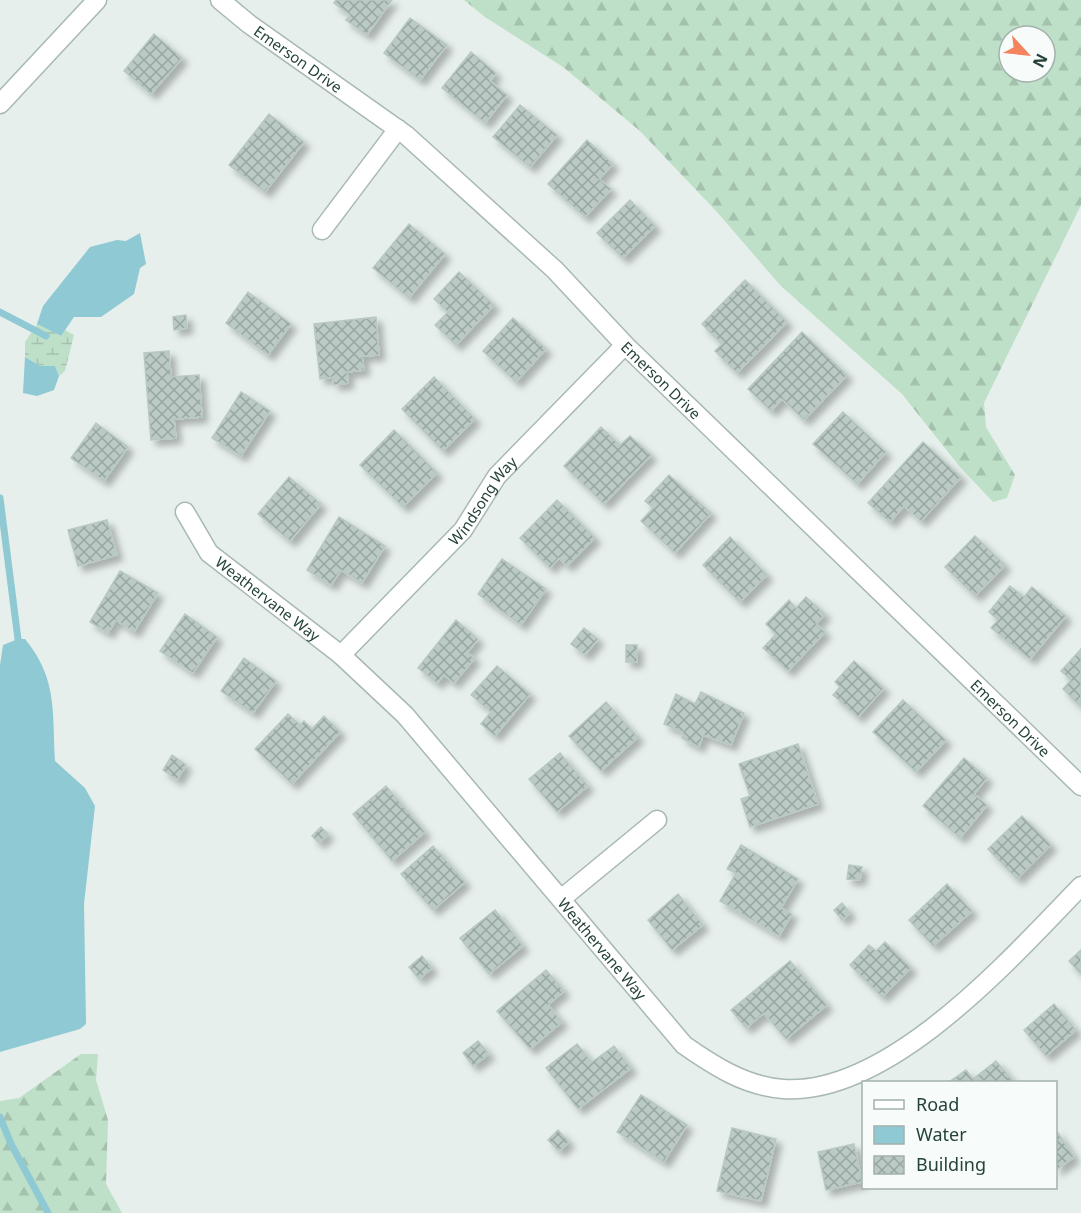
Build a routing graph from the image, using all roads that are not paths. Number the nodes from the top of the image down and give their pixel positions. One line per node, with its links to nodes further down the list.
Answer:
1 (97, 0): 3 (street)
2 (220, 0): 4 (street, Emerson Drive)
3 (0, 104)
4 (398, 129): 5 (street); 6 (street, Emerson Drive)
5 (322, 230)
6 (625, 345): 8 (street, Windsong Way); 9 (street, Emerson Drive)
7 (186, 512): 8 (street, Weathervane Way)
8 (341, 655): 12 (street, Weathervane Way)
9 (1081, 786)
10 (657, 820): 12 (street)
11 (1081, 886): 12 (street, Weathervane Way)
12 (561, 899)

